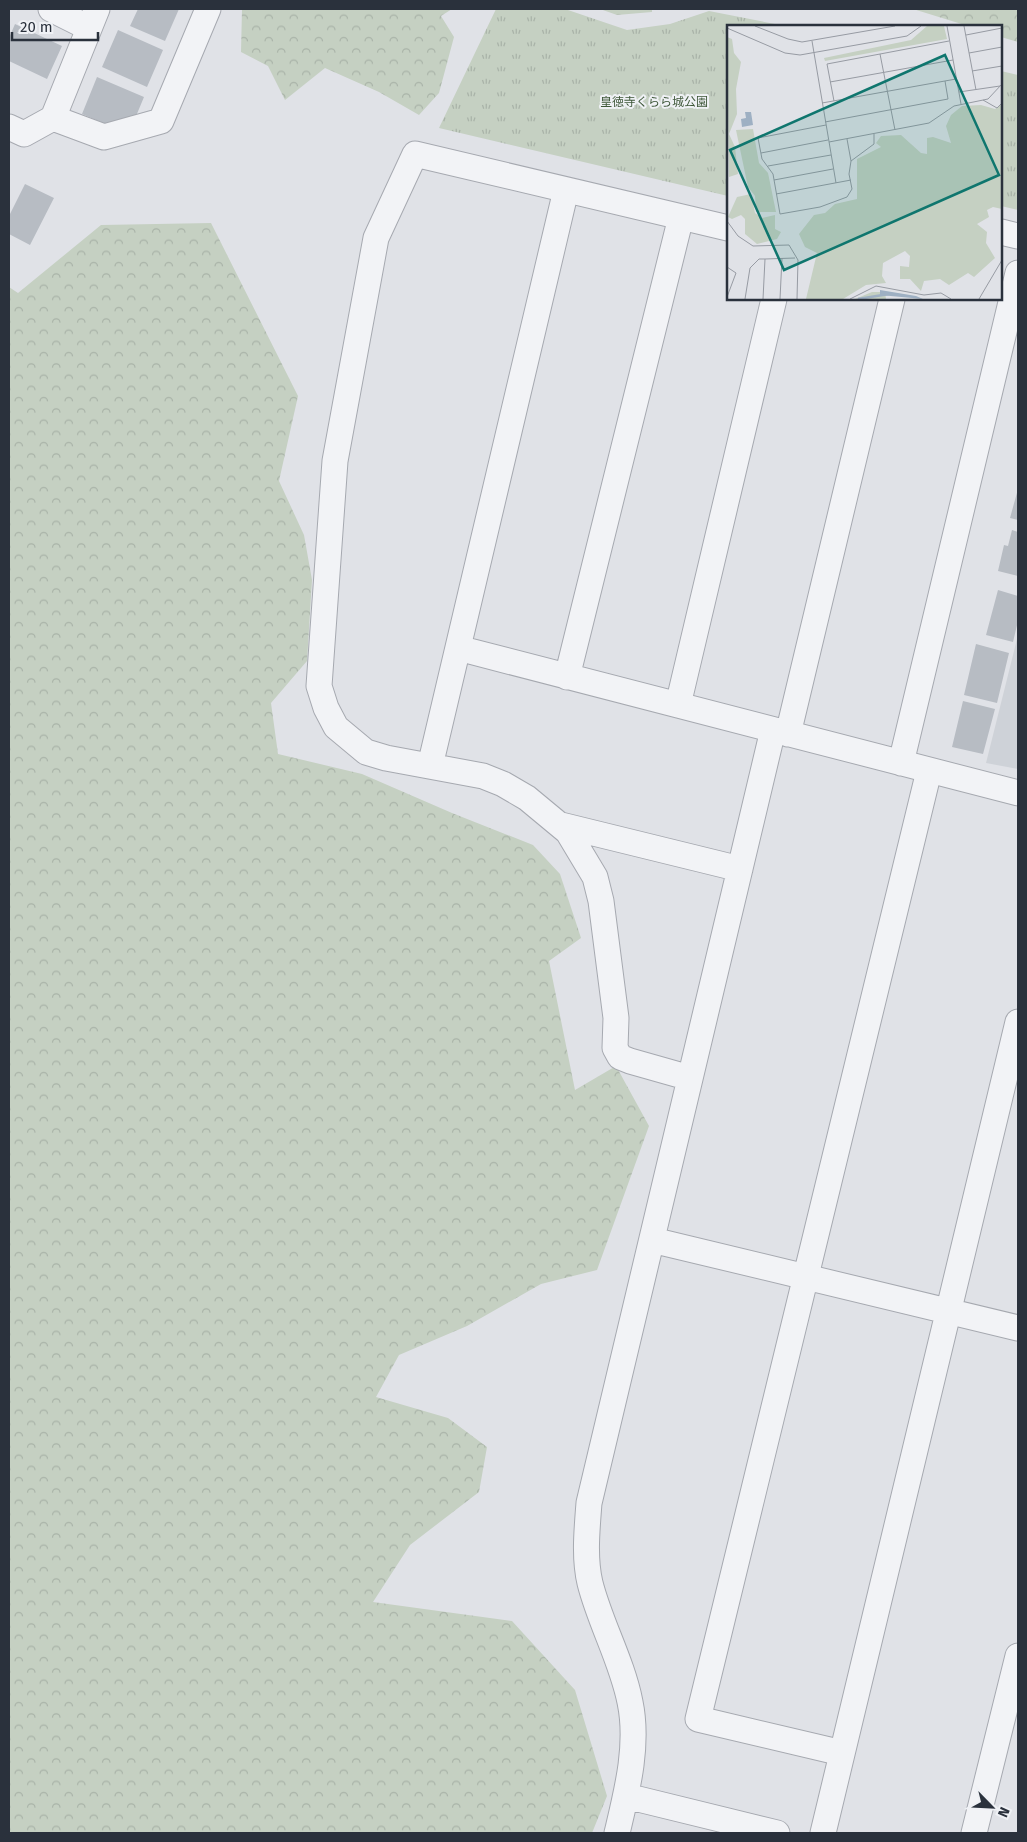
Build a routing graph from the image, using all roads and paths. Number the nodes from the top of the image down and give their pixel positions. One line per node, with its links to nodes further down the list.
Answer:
1 (52, 9): 3 (street)
2 (208, 9): 4 (street)
3 (93, 18): 4 (street)
4 (54, 118): 5 (street)
5 (9, 127)
6 (566, 190): 7 (street); 14 (street); 19 (street)
7 (681, 217): 8 (street); 15 (street)
8 (727, 228)
9 (1002, 232): 10 (street)
10 (1018, 236)
11 (1018, 273): 18 (street)
12 (774, 300): 16 (street)
13 (892, 300): 17 (street)
14 (458, 648): 15 (street); 19 (street)
15 (568, 677): 16 (street)
16 (678, 705): 17 (street)
17 (780, 732): 18 (street); 23 (street)
18 (901, 763): 20 (street)
19 (430, 766): 22 (street)
20 (929, 771): 21 (street); 27 (street)
21 (1018, 793)
22 (561, 826): 23 (street); 25 (street)
23 (740, 869): 25 (street)
24 (1018, 1022): 28 (street)
25 (690, 1078): 26 (street)
26 (652, 1240): 27 (street); 32 (street)
27 (806, 1277): 28 (street); 31 (street)
28 (949, 1311): 29 (street); 31 (street)
29 (1018, 1328)
30 (1018, 1656): 37 (street)
31 (842, 1753): 36 (street)
32 (626, 1796): 33 (street); 34 (street)
33 (712, 1826): 35 (street)
34 (617, 1833)
35 (777, 1833)
36 (824, 1833)
37 (974, 1833)

